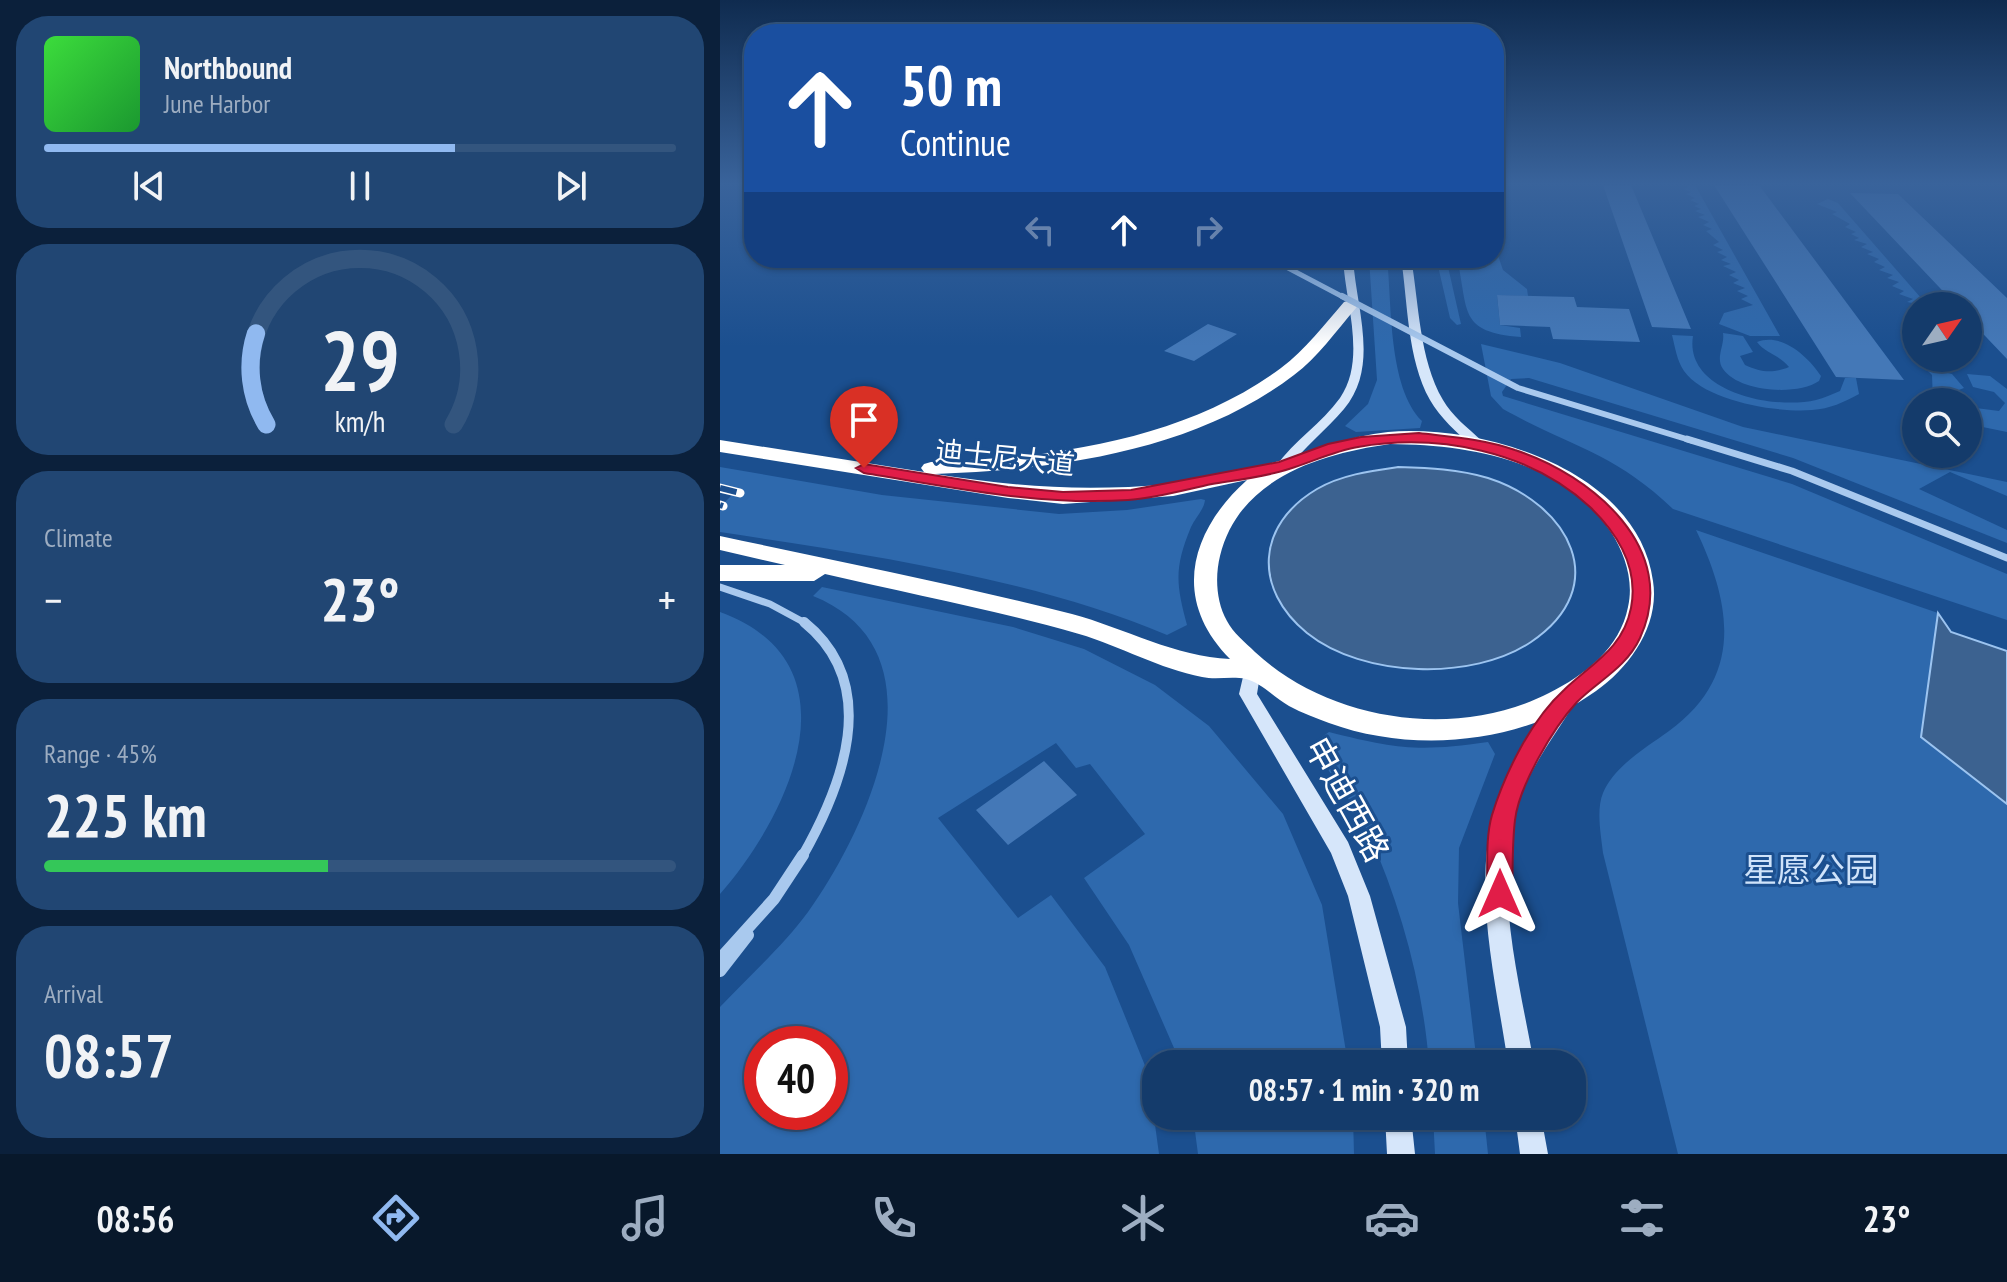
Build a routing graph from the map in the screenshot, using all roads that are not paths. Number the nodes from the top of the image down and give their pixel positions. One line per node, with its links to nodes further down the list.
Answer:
1 (1288, 268): 10 (street, bridge)
2 (1348, 268): 4 (street)
3 (1408, 268): 5 (street)
4 (1350, 305): 7 (street); 8 (highway)
5 (1477, 444): 7 (highway); 15 (highway)
6 (720, 446): 8 (highway, 迪士尼大道)
7 (1283, 466): 8 (highway, 迪士尼大道); 14 (highway)
8 (864, 468)
9 (720, 543): 11 (highway)
10 (2007, 558)
11 (843, 572): 12 (highway); 14 (highway)
12 (720, 573)
13 (720, 587): 16 (street)
14 (1252, 669): 15 (highway); 19 (street, 申迪西路)
15 (1581, 689): 20 (street)
16 (780, 893): 17 (street); 18 (street)
17 (720, 959)
18 (720, 971)
19 (1394, 1050)
20 (1519, 1050)
21 (1399, 1130): 23 (street)
22 (1530, 1130): 24 (street)
23 (1401, 1154)
24 (1534, 1154)

